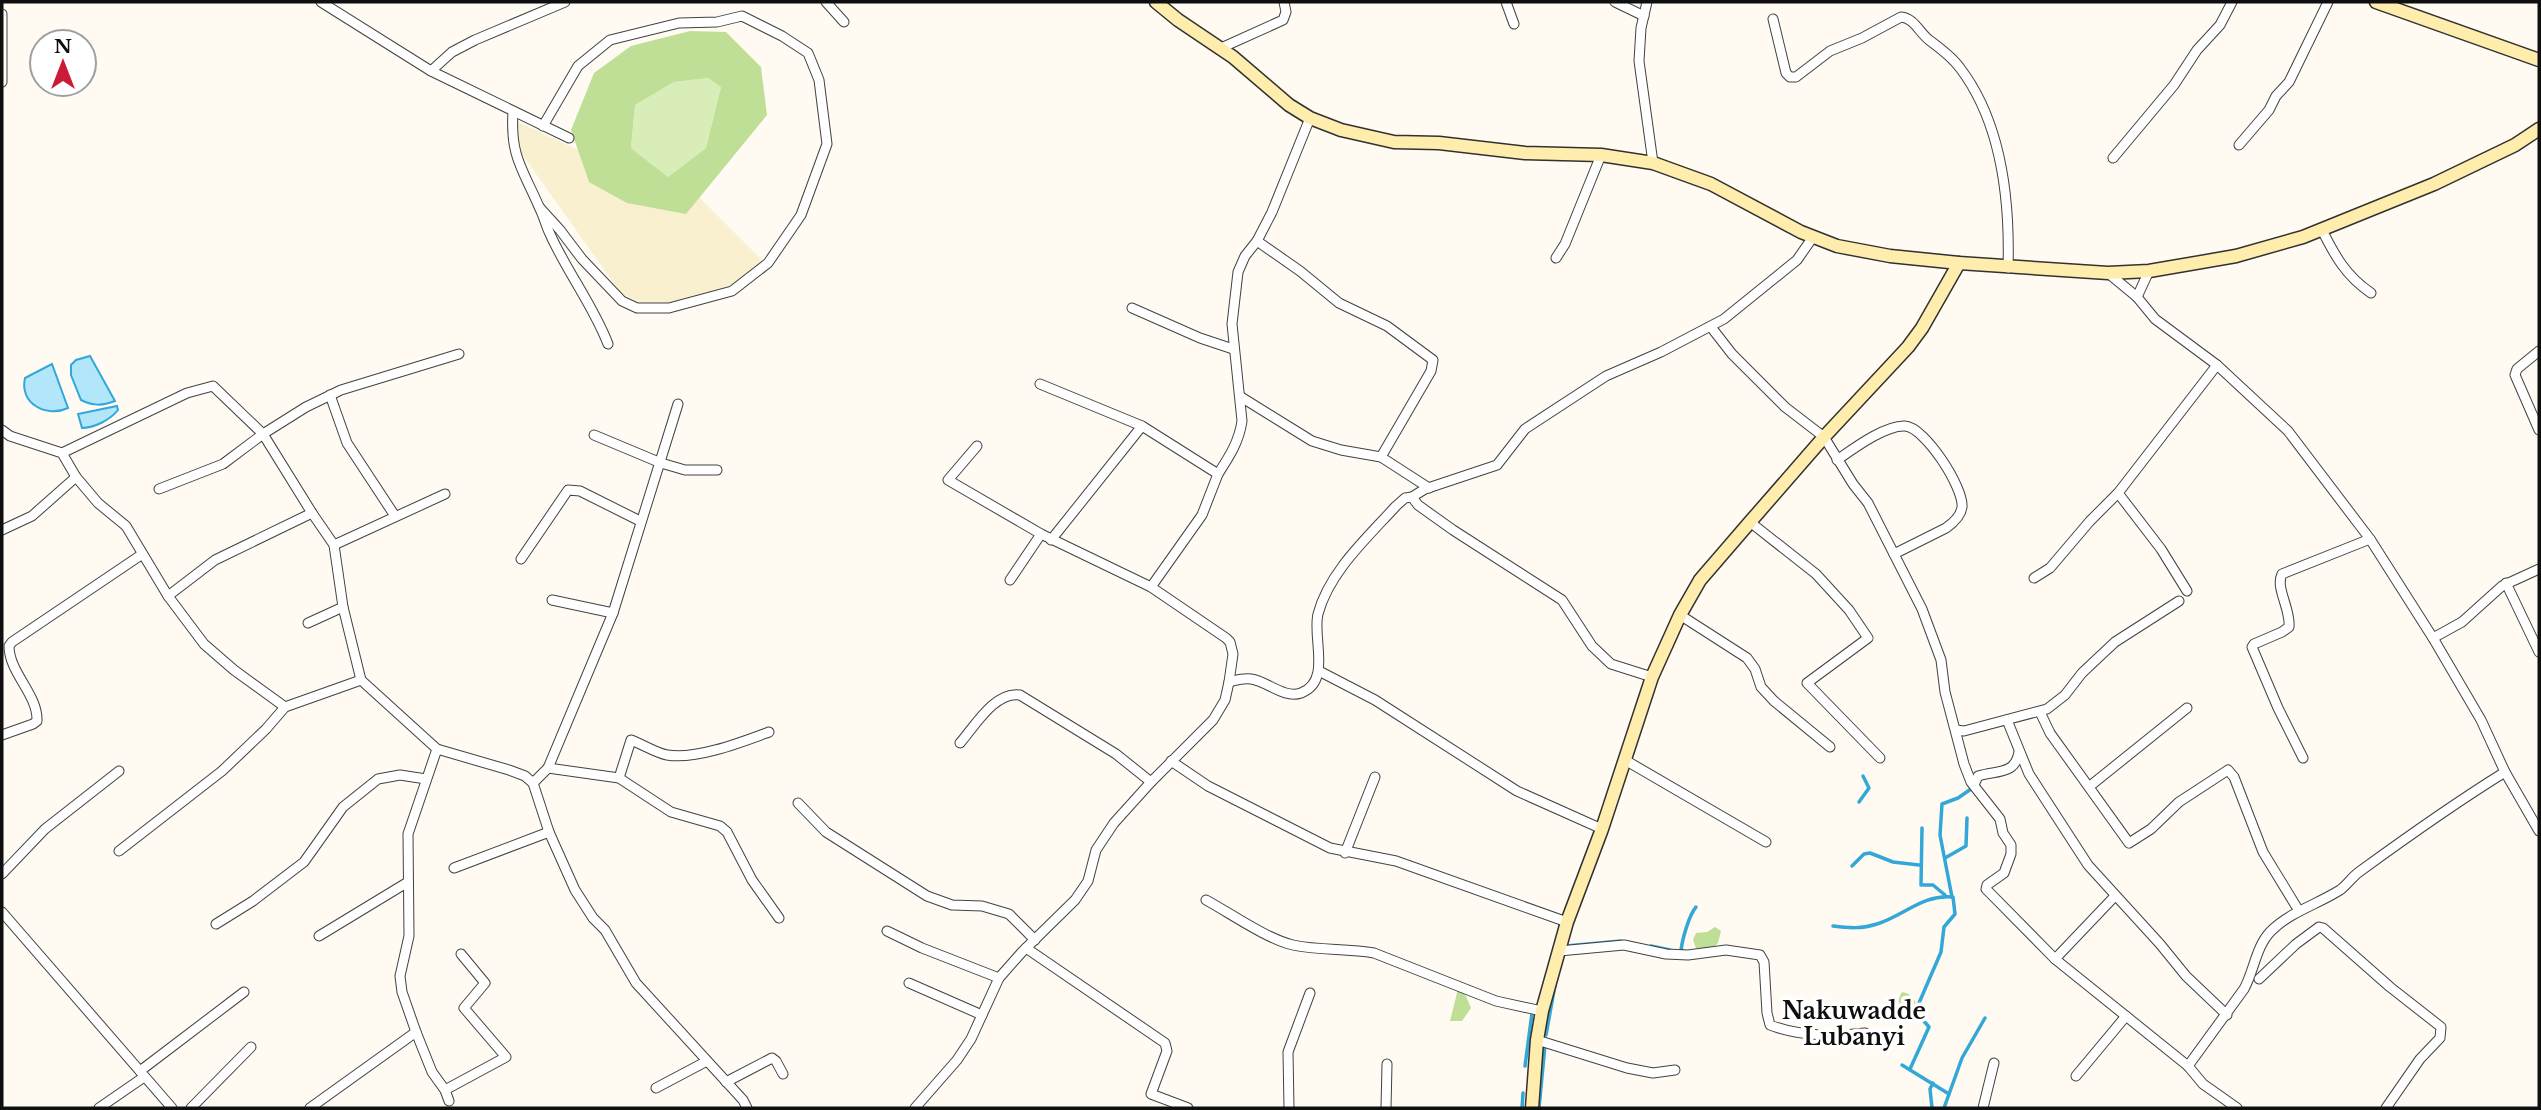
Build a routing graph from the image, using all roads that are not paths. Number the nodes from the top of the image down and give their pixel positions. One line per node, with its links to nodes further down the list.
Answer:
1 (321, 2): 19 (street)
2 (565, 2): 19 (street)
3 (826, 2): 15 (street)
4 (1156, 2): 17 (street)
5 (1284, 2): 17 (street)
6 (1506, 2): 16 (street)
7 (1615, 2): 13 (street)
8 (1647, 2): 13 (street)
9 (2232, 2): 28 (street)
10 (2328, 2): 26 (street)
11 (2376, 2): 18 (street)
12 (2, 14): 20 (street)
13 (1644, 16): 29 (street)
14 (1773, 19): 36 (street)
15 (844, 22)
16 (1514, 24)
17 (1221, 48): 22 (street)
18 (2539, 60)
19 (430, 71): 21 (street)
20 (2, 82)
21 (513, 112): 23 (street); 30 (street)
22 (1310, 118): 27 (street); 33 (street)
23 (543, 126): 25 (street); 30 (street)
24 (2539, 129): 31 (street)
25 (569, 138)
26 (2239, 145)
27 (1601, 155): 29 (street); 34 (street)
28 (2113, 158)
29 (1653, 163): 32 (street)
30 (540, 208): 43 (street)
31 (2322, 230): 37 (street); 39 (street)
32 (1813, 237): 35 (street); 42 (street)
33 (1257, 241): 44 (street); 60 (street)
34 (1556, 258)
35 (1959, 263): 36 (street); 57 (street)
36 (2008, 268): 38 (street)
37 (2149, 271): 38 (street); 40 (street)
38 (2108, 273): 40 (street)
39 (2371, 293)
40 (2137, 297): 47 (street)
41 (1132, 308): 44 (street)
42 (1711, 327): 57 (street); 66 (street)
43 (608, 344)
44 (1233, 349): 50 (street)
45 (2539, 351): 54 (street)
46 (459, 354): 49 (street)
47 (2217, 365): 68 (street); 77 (street)
48 (1040, 384): 52 (street)
49 (330, 396): 55 (street); 72 (street)
50 (1241, 397): 60 (street); 64 (street)
51 (678, 404): 62 (street)
52 (1142, 426): 64 (street); 78 (street)
53 (2, 430): 59 (street)
54 (2539, 430)
55 (263, 434): 59 (street); 67 (street); 71 (street)
56 (594, 435): 62 (street)
57 (1824, 437): 61 (street); 74 (street)
58 (977, 446): 76 (street)
59 (62, 453): 65 (street)
60 (1381, 457): 66 (street)
61 (1837, 460): 80 (street); 80 (street)
62 (660, 463): 63 (street); 73 (street)
63 (718, 470)
64 (1218, 474): 87 (street)
65 (76, 477): 75 (street); 81 (street)
66 (1429, 488): 70 (street)
67 (159, 489)
68 (2118, 493): 84 (street); 88 (street)
69 (445, 494): 72 (street)
70 (1412, 497): 98 (street); 99 (street)
71 (312, 513): 79 (street); 89 (street)
72 (395, 516): 79 (street)
73 (640, 521): 82 (street); 93 (street)
74 (1750, 522): 94 (street); 113 (street)
75 (2, 530)
76 (1041, 534): 78 (street); 85 (street)
77 (2370, 539): 96 (street); 114 (street)
78 (1051, 540): 87 (street)
79 (334, 545): 92 (street)
80 (1894, 554): 106 (street)
81 (141, 555): 89 (street); 108 (street)
82 (521, 559)
83 (2539, 569): 86 (street)
84 (2034, 578)
85 (1010, 580)
86 (2506, 583): 96 (street); 97 (street)
87 (1151, 587): 101 (street)
88 (2187, 591)
89 (168, 596): 102 (street)
90 (552, 600): 93 (street)
91 (2179, 601): 104 (street)
92 (343, 607): 95 (street); 100 (street)
93 (613, 613): 117 (street)
94 (1680, 615): 99 (street); 110 (street)
95 (308, 623)
96 (2433, 638): 119 (street)
97 (2539, 652)
98 (1319, 671): 101 (street); 128 (street)
99 (1652, 677): 115 (street)
100 (360, 680): 102 (street); 111 (street)
101 (1229, 682): 116 (street)
102 (285, 706): 132 (street)
103 (2187, 708): 126 (street)
104 (2040, 712): 105 (street); 126 (street)
105 (2007, 720): 106 (street); 112 (street)
106 (1956, 730): 125 (street)
107 (769, 732): 121 (street)
108 (2, 735)
109 (960, 743): 123 (street)
110 (1830, 747)
111 (437, 749): 122 (street); 124 (street)
112 (2019, 750): 125 (street); 137 (street)
113 (1880, 758)
114 (2303, 758)
115 (1625, 760): 128 (street); 131 (street)
116 (1171, 761): 123 (street); 133 (street)
117 (548, 768): 121 (street); 124 (street)
118 (119, 771): 135 (street)
119 (2505, 772): 129 (street); 139 (street)
120 (1375, 777): 133 (street)
121 (619, 778): 141 (street)
122 (426, 779): 136 (street); 143 (street)
123 (1151, 782): 146 (street)
124 (533, 783): 130 (street)
125 (1974, 785): 150 (street)
126 (2090, 786): 139 (street)
127 (798, 803): 146 (street)
128 (1602, 829): 142 (street)
129 (2539, 831)
130 (549, 832): 134 (street); 164 (street)
131 (1766, 842)
132 (119, 851)
133 (1345, 853): 142 (street)
134 (454, 868)
135 (2, 874)
136 (408, 883): 145 (street); 160 (street)
137 (2115, 896): 150 (street); 158 (street)
138 (1206, 900): 156 (street)
139 (2300, 911): 152 (street)
140 (2, 912): 169 (street)
141 (779, 918)
142 (1567, 922): 148 (street)
143 (216, 924)
144 (887, 931): 151 (street)
145 (319, 936)
146 (1035, 940): 147 (street)
147 (1026, 947): 151 (street); 182 (street)
148 (1559, 951): 156 (street); 161 (street)
149 (461, 954): 174 (street)
150 (2054, 959): 159 (street)
151 (999, 978): 157 (street)
152 (2259, 979): 158 (street); 188 (street)
153 (909, 983): 157 (street)
154 (244, 992): 169 (street)
155 (1310, 993): 183 (street)
156 (1542, 1011): 162 (street)
157 (982, 1014): 181 (street)
158 (2227, 1015): 167 (street)
159 (2126, 1016): 167 (street); 171 (street)
160 (416, 1032): 174 (street); 179 (street)
161 (1865, 1033)
162 (1537, 1040): 168 (street); 185 (street)
163 (251, 1047): 178 (street)
164 (707, 1061): 172 (street); 173 (street)
165 (1387, 1063): 184 (street)
166 (1994, 1063): 186 (street)
167 (2188, 1066): 187 (street)
168 (1675, 1070)
169 (142, 1074): 176 (street); 177 (street)
170 (783, 1074): 172 (street)
171 (2076, 1076)
172 (726, 1082): 180 (street)
173 (656, 1088)
174 (444, 1090): 175 (street)
175 (449, 1101)
176 (99, 1108)
177 (172, 1108)
178 (191, 1108)
179 (310, 1108)
180 (747, 1108)
181 (915, 1108)
182 (1188, 1108)
183 (1289, 1108)
184 (1386, 1108)
185 (1532, 1108)
186 (1983, 1108)
187 (2236, 1108)
188 (2386, 1108)

